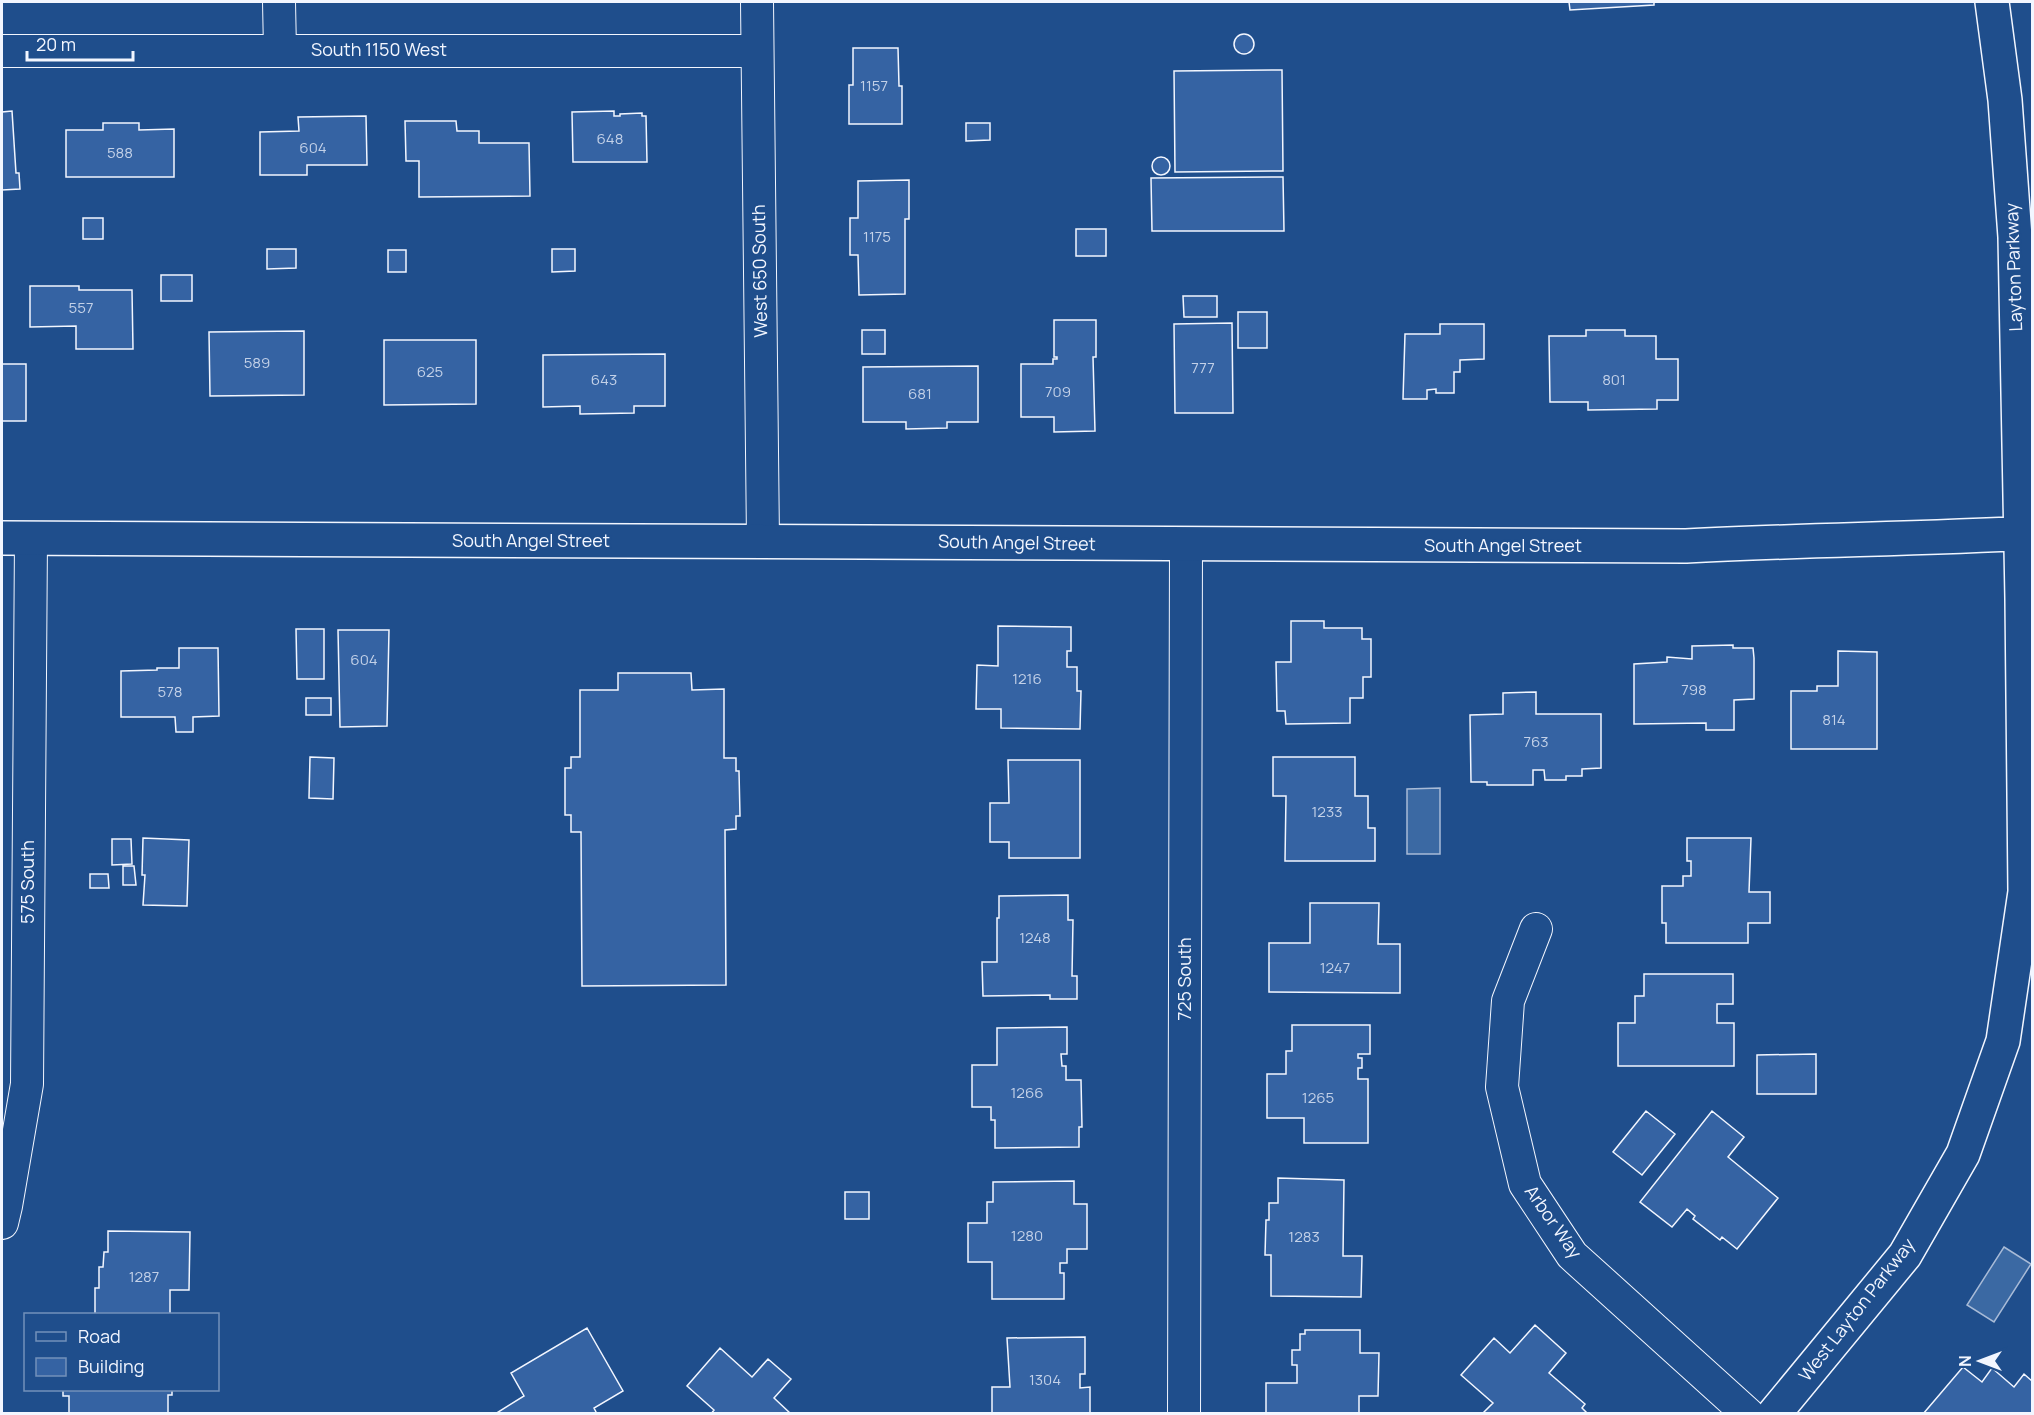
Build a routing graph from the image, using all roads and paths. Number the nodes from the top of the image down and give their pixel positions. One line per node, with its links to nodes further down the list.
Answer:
1 (279, 2): 4 (street)
2 (757, 2): 6 (street, West 650 South)
3 (1992, 2): 7 (main road, Layton Parkway)
4 (280, 50): 5 (street, South 1150 West); 6 (street, South 1150 West)
5 (2, 51)
6 (757, 51): 9 (street, West 650 South)
7 (2027, 534): 10 (main road, South Angel Street); 15 (main road, West Layton Parkway)
8 (16, 538): 9 (main road, South Angel Street); 12 (street, 575 South)
9 (763, 540): 10 (main road, South Angel Street)
10 (1186, 545): 13 (street, 725 South)
11 (1536, 929): 14 (street, Arbor Way)
12 (2, 1223)
13 (1184, 1413)
14 (1748, 1413)
15 (1774, 1413)

